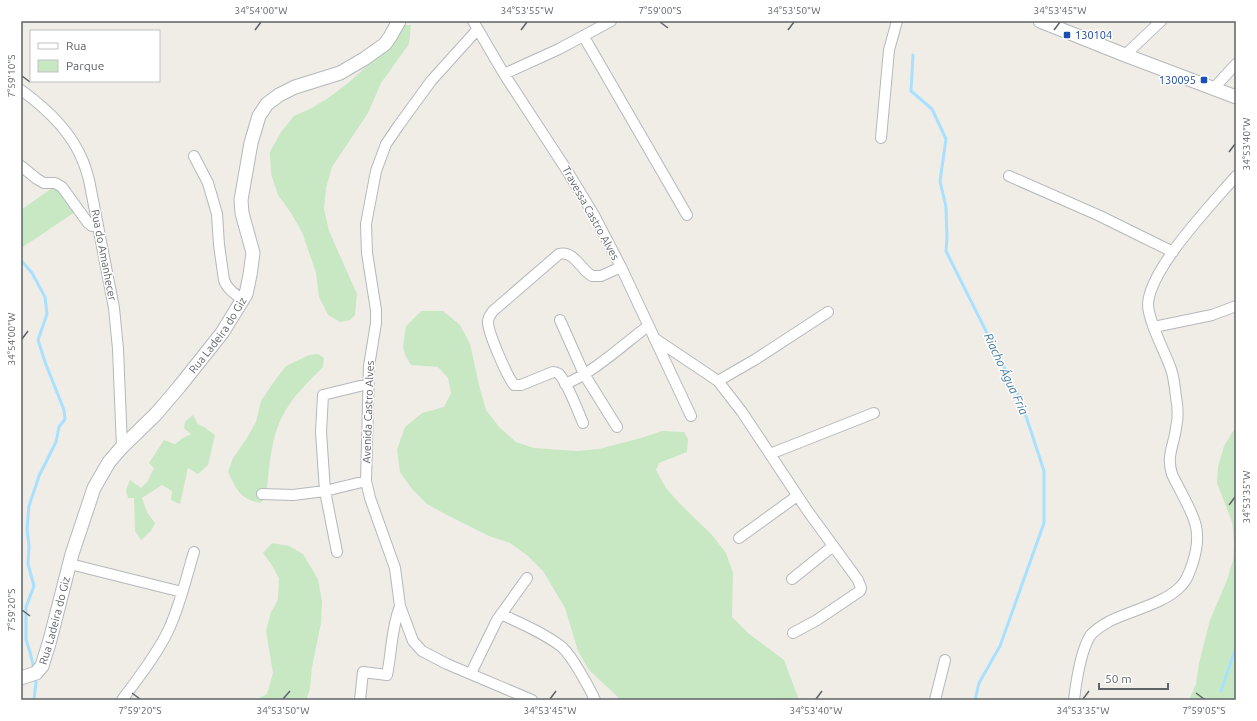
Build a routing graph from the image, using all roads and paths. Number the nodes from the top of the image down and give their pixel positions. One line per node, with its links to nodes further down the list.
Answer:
1 (399, 21): 23 (street, Rua Ladeira do Giz)
2 (611, 21): 7 (street)
3 (897, 21): 14 (street)
4 (1040, 21): 8 (street)
5 (1161, 21): 8 (street)
6 (475, 26): 10 (street, Travessa Castro Alves); 32 (street, Avenida Castro Alves)
7 (584, 37): 10 (street); 19 (street)
8 (1125, 55): 11 (street)
9 (1236, 64): 11 (street)
10 (504, 74): 22 (street, Travessa Castro Alves)
11 (1213, 89): 13 (street)
12 (21, 90): 20 (street, Rua do Amanhecer)
13 (1236, 97)
14 (881, 138)
15 (194, 156): 23 (street)
16 (21, 166): 20 (street)
17 (1009, 176): 21 (street)
18 (1236, 176): 21 (street)
19 (687, 215)
20 (98, 226): 38 (street, Rua do Amanhecer)
21 (1172, 252): 28 (street)
22 (621, 267): 27 (street, Travessa Castro Alves); 33 (street)
23 (242, 300): 38 (street, Rua Ladeira do Giz)
24 (1236, 306): 28 (street)
25 (828, 312): 31 (street)
26 (560, 320): 30 (street)
27 (648, 326): 29 (street, Travessa Castro Alves); 30 (street)
28 (1154, 327): 63 (street)
29 (654, 338): 31 (street); 35 (street, Travessa Castro Alves)
30 (584, 374): 33 (street); 37 (street)
31 (718, 381): 39 (street)
32 (368, 384): 40 (street, Avenida Castro Alves); 41 (street)
33 (566, 384): 36 (street)
34 (874, 413): 39 (street)
35 (691, 416)
36 (584, 423)
37 (617, 427)
38 (122, 447): 48 (street, Rua Ladeira do Giz)
39 (770, 454): 43 (street)
40 (366, 481): 41 (street); 52 (street, Avenida Castro Alves)
41 (325, 491): 42 (street); 47 (street)
42 (262, 494)
43 (797, 496): 44 (street); 45 (street)
44 (739, 538)
45 (833, 546): 50 (street); 54 (street)
46 (194, 552): 51 (street)
47 (337, 552)
48 (70, 564): 51 (street); 57 (street, Rua Ladeira do Giz)
49 (527, 578): 53 (street)
50 (792, 579)
51 (182, 592): 58 (street)
52 (400, 606): 56 (street, Avenida Castro Alves); 59 (street)
53 (501, 614): 56 (street); 61 (street)
54 (793, 633)
55 (945, 660): 62 (street)
56 (470, 673): 60 (street, Avenida Castro Alves)
57 (28, 676)
58 (122, 700)
59 (360, 700)
60 (532, 700)
61 (595, 700)
62 (934, 700)
63 (1074, 700)

